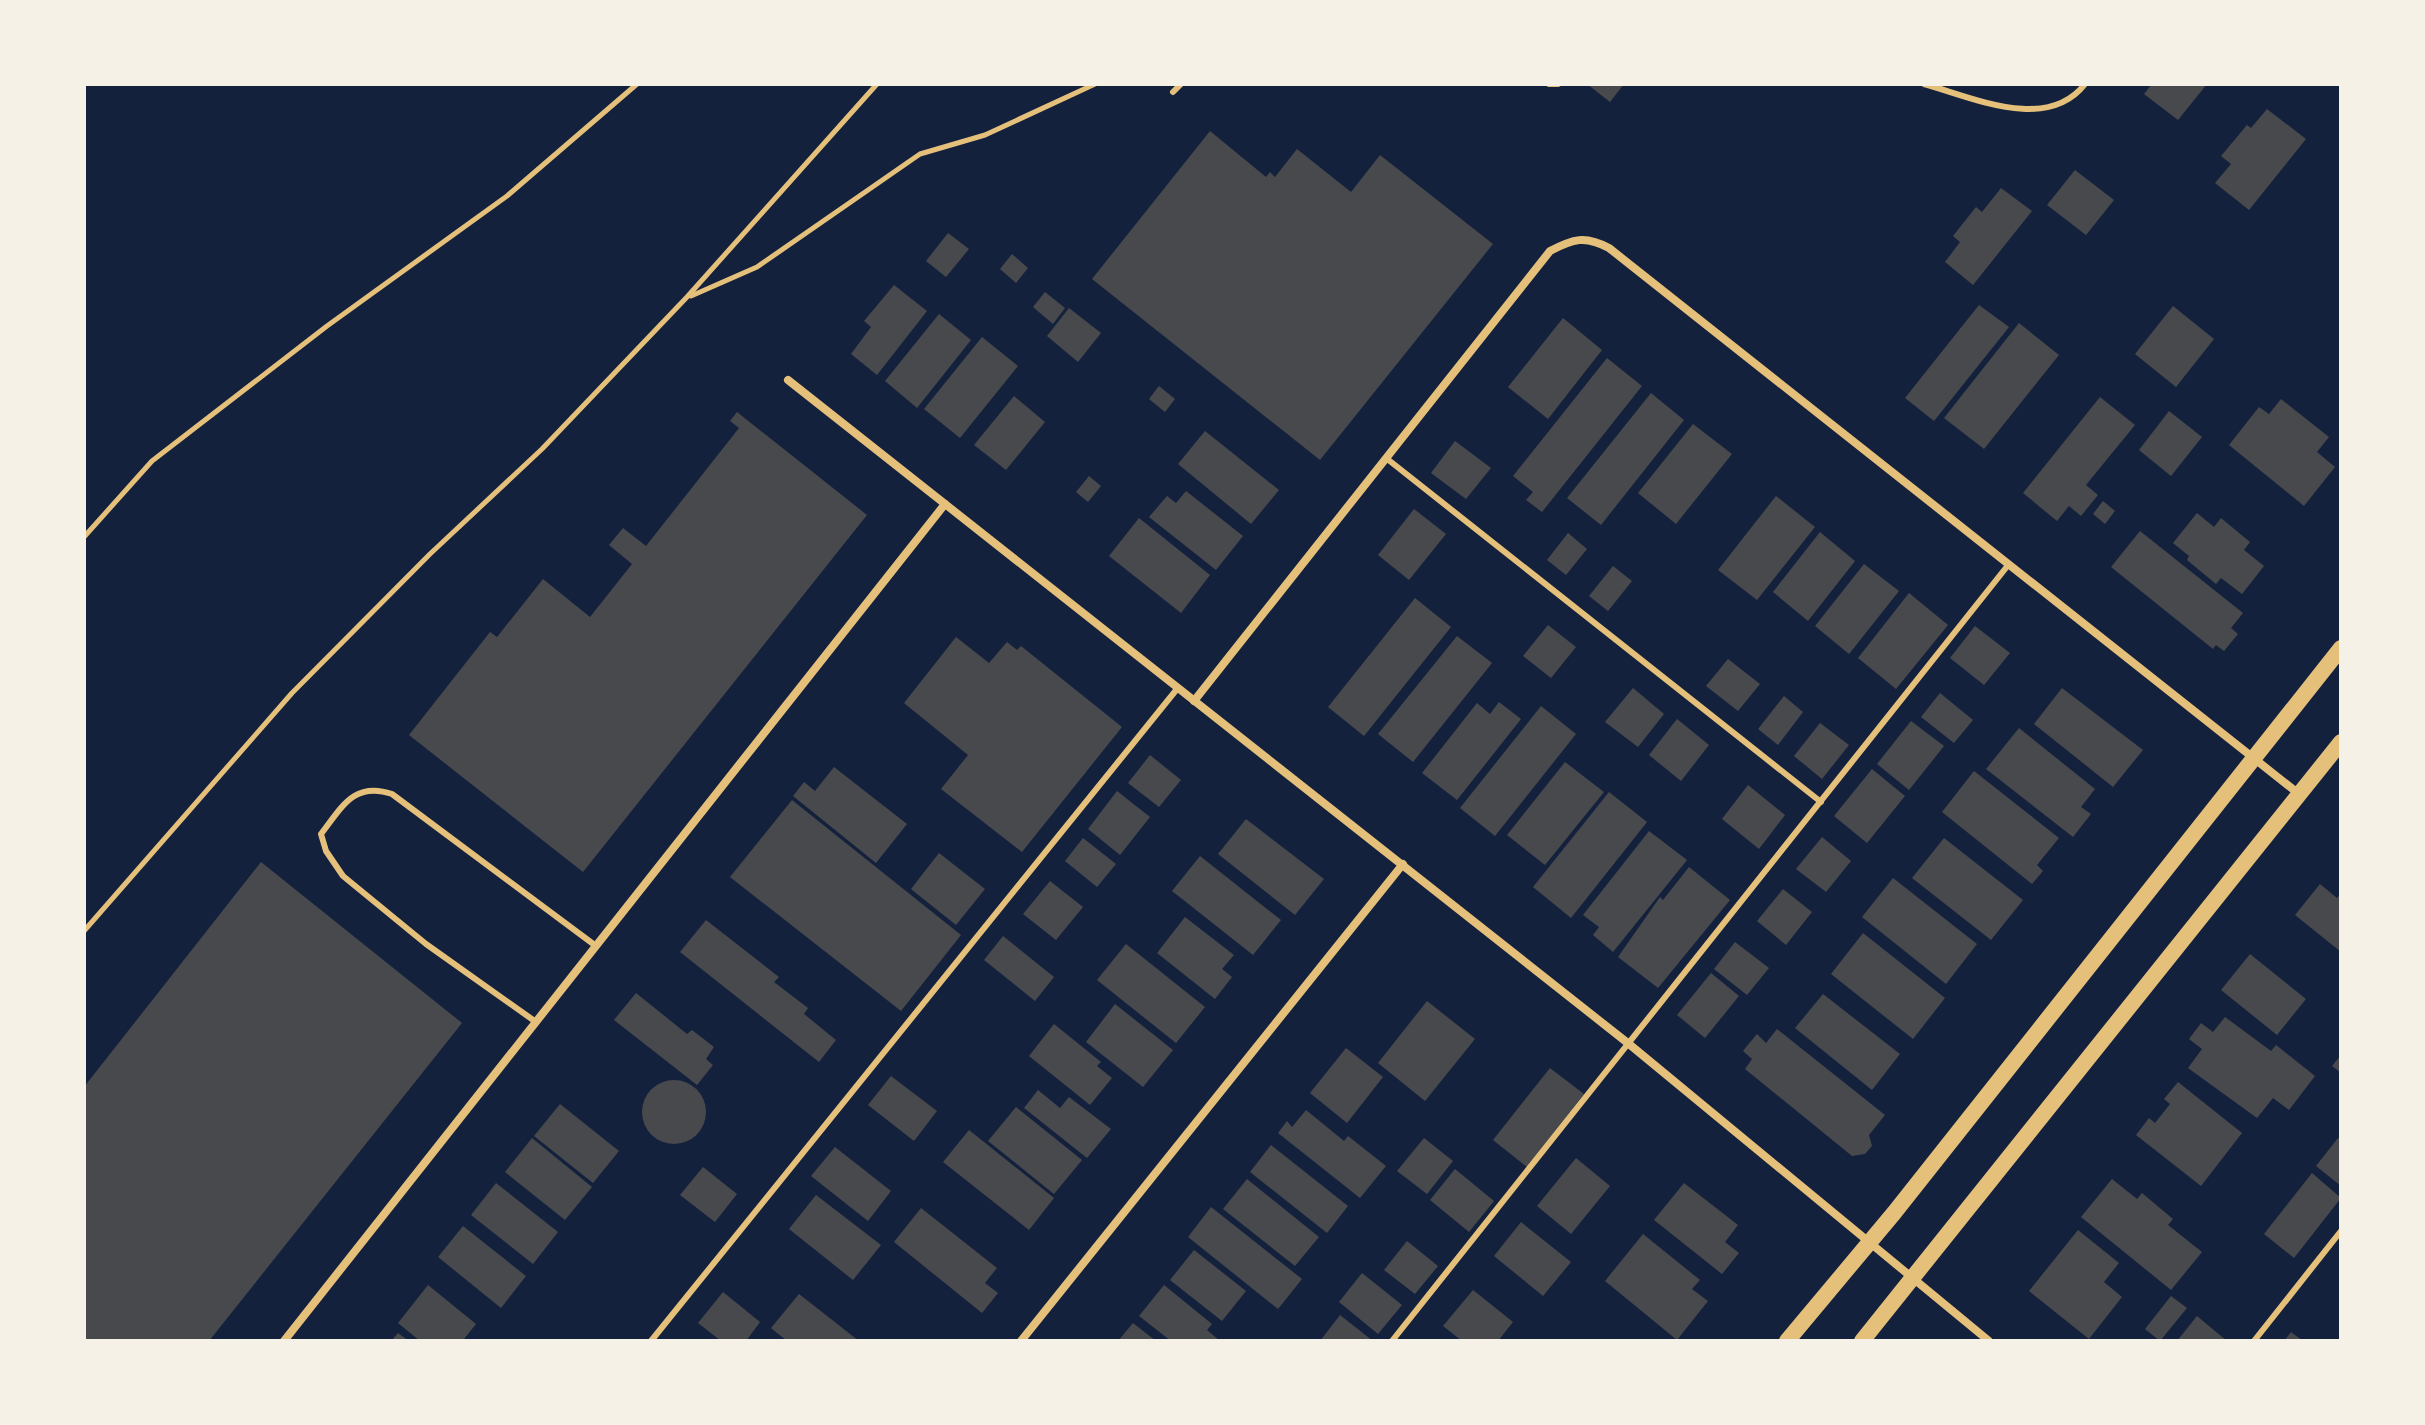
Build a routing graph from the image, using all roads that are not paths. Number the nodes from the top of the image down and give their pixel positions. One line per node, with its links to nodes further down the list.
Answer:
1 (1181, 84): 6 (lane)
2 (1549, 84): 3 (lane)
3 (1558, 84)
4 (1924, 84): 5 (lane)
5 (2085, 84)
6 (1173, 92)
7 (788, 380): 9 (street)
8 (1386, 458): 10 (street); 13 (street); 17 (lane)
9 (945, 504): 12 (street); 19 (street)
10 (2009, 564): 15 (street); 17 (lane)
11 (2341, 648): 15 (main road)
12 (1177, 689): 13 (street); 26 (lane)
13 (1194, 701): 18 (street)
14 (2341, 742): 16 (main road)
15 (2253, 758): 16 (street); 23 (main road)
16 (2300, 794): 24 (main road)
17 (1821, 802): 21 (lane)
18 (1403, 864): 21 (street); 27 (street)
19 (596, 946): 20 (street); 20 (lane)
20 (536, 1022): 25 (street)
21 (1629, 1044): 23 (street); 28 (lane)
22 (2341, 1231): 32 (lane)
23 (1868, 1241): 24 (street); 29 (main road)
24 (1912, 1279): 30 (main road); 31 (street)
25 (284, 1341)
26 (651, 1341)
27 (1021, 1341)
28 (1392, 1341)
29 (1787, 1341)
30 (1862, 1341)
31 (1989, 1341)
32 (2254, 1341)

